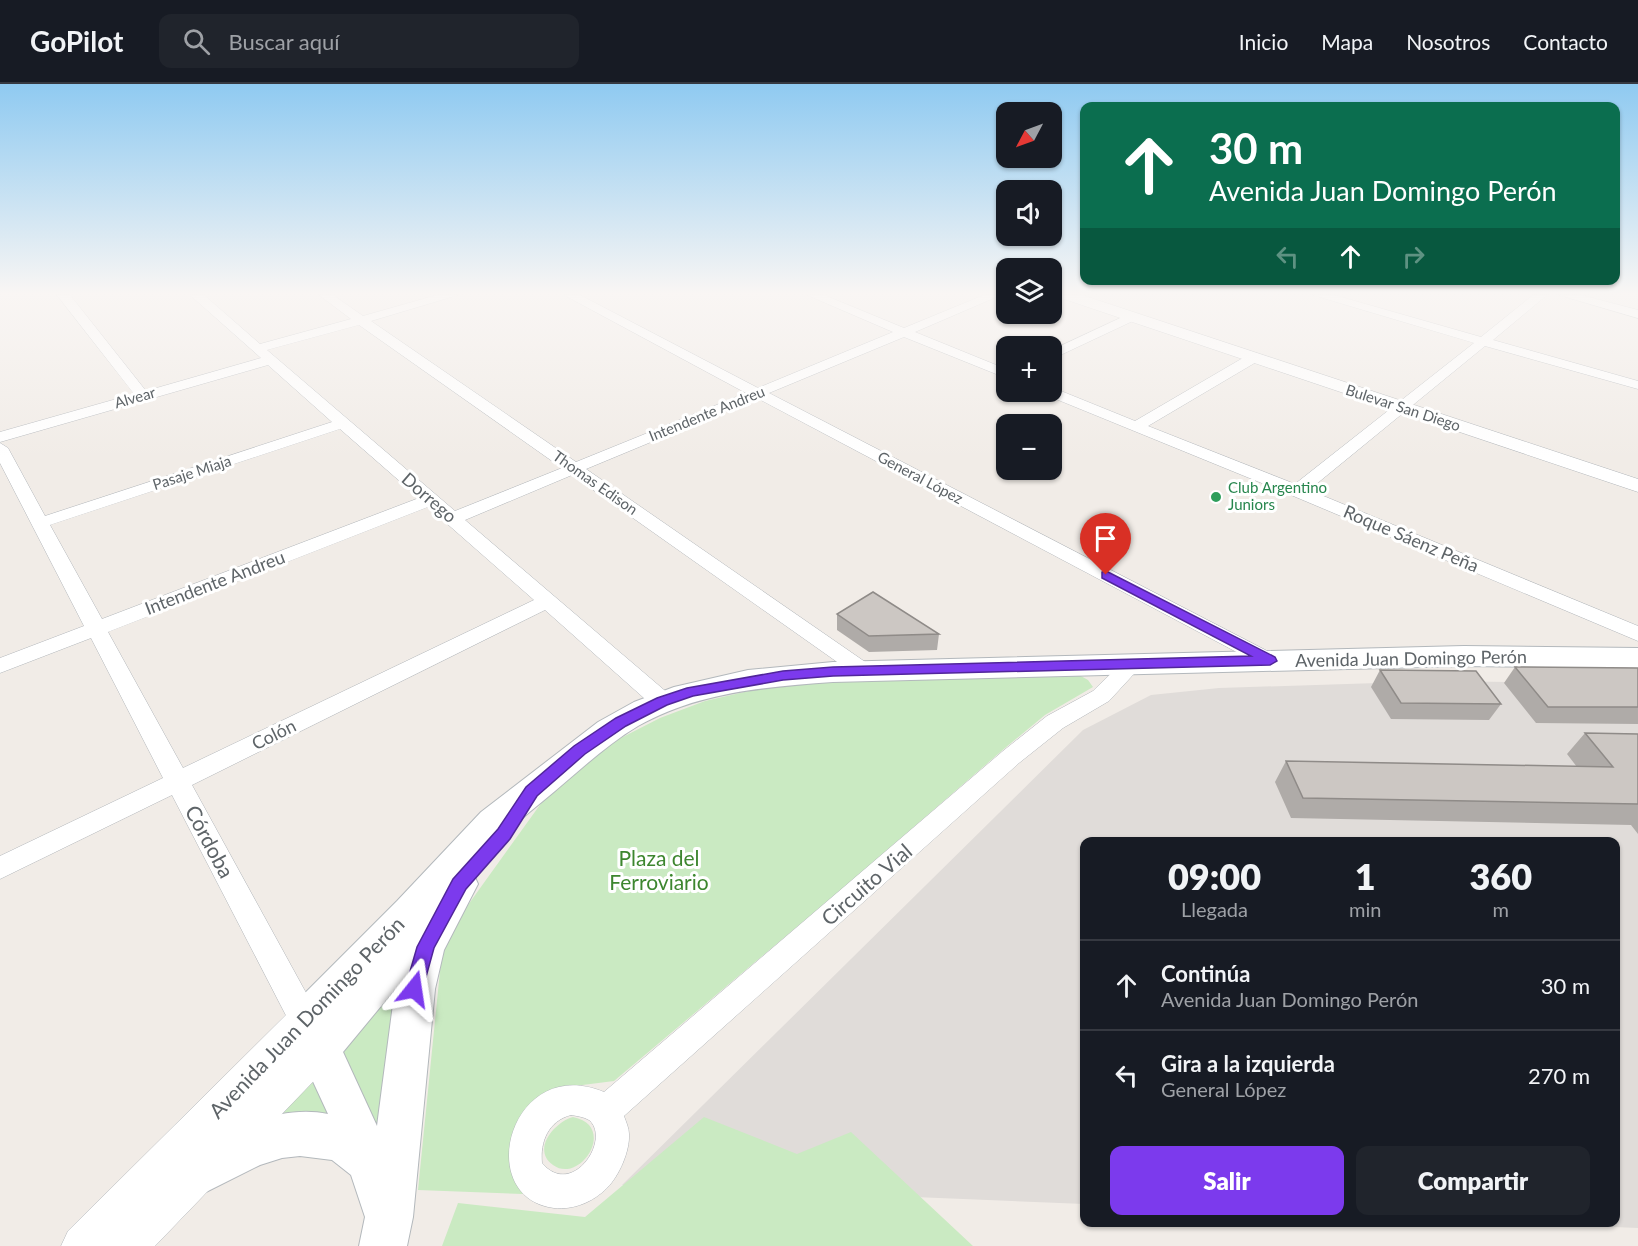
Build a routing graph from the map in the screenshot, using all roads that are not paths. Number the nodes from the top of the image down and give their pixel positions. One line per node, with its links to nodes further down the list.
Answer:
1 (106, 349): 16 (street)
2 (257, 349): 11 (street, Dorrego)
3 (277, 349): 11 (street, Alvear)
4 (402, 349): 23 (street, Thomas Edison)
5 (673, 349): 15 (street, General López)
6 (865, 349): 15 (street, Intendente Andreu)
7 (945, 349): 13 (street)
8 (1227, 349): 12 (street, Bulevar San Diego)
9 (1474, 349): 18 (street)
10 (1509, 349): 14 (street)
11 (263, 354): 16 (street, Alvear); 19 (street, Dorrego)
12 (1253, 358): 18 (street, Bulevar San Diego); 20 (street)
13 (996, 370)
14 (1638, 385)
15 (758, 393): 23 (street, Intendente Andreu); 33 (street, General López)
16 (143, 396): 21 (street, Alvear)
17 (1062, 396): 20 (street, Roque Sáenz Peña)
18 (1401, 407): 24 (street, Bulevar San Diego); 25 (street)
19 (343, 423): 26 (street, Dorrego); 28 (street, Pasaje Miaja)
20 (1137, 426): 25 (street, Roque Sáenz Peña)
21 (0, 437)
22 (0, 448): 28 (street, Córdoba)
23 (573, 469): 27 (street, Intendente Andreu); 36 (street, Thomas Edison)
24 (1638, 486)
25 (1297, 491): 31 (street, Roque Sáenz Peña)
26 (430, 500): 27 (street, Dorrego); 30 (street, Intendente Andreu)
27 (452, 519): 29 (street, Dorrego)
28 (40, 523): 30 (street, Córdoba)
29 (547, 601): 37 (street, Dorrego); 38 (street, Colón)
30 (96, 629): 35 (street, Intendente Andreu); 38 (street, Córdoba)
31 (1638, 634)
32 (1638, 658): 33 (main road, Avenida Juan Domingo Perón)
33 (1270, 661): 34 (main road, Avenida Juan Domingo Perón)
34 (1133, 664): 36 (main road, Avenida Juan Domingo Perón); 43 (street, Circuito Vial)
35 (0, 666)
36 (864, 671): 37 (main road, Avenida Juan Domingo Perón)
37 (662, 701): 39 (main road, Avenida Juan Domingo Perón)
38 (177, 781): 40 (street, Colón); 42 (street, Córdoba)
39 (532, 791): 41 (main road, Avenida Juan Domingo Perón); 42 (main road, Avenida Juan Domingo Perón)
40 (0, 868)
41 (459, 884): 42 (main road, Avenida Juan Domingo Perón); 46 (main road)
42 (312, 1034): 44 (main road, Córdoba); 45 (street, Avenida Juan Domingo Perón); 47 (street, Avenida Juan Domingo Perón)
43 (605, 1112)
44 (371, 1162): 45 (main road); 46 (main road, Córdoba)
45 (198, 1173): 48 (street, Avenida Juan Domingo Perón)
46 (386, 1231)
47 (83, 1246)
48 (125, 1246)

